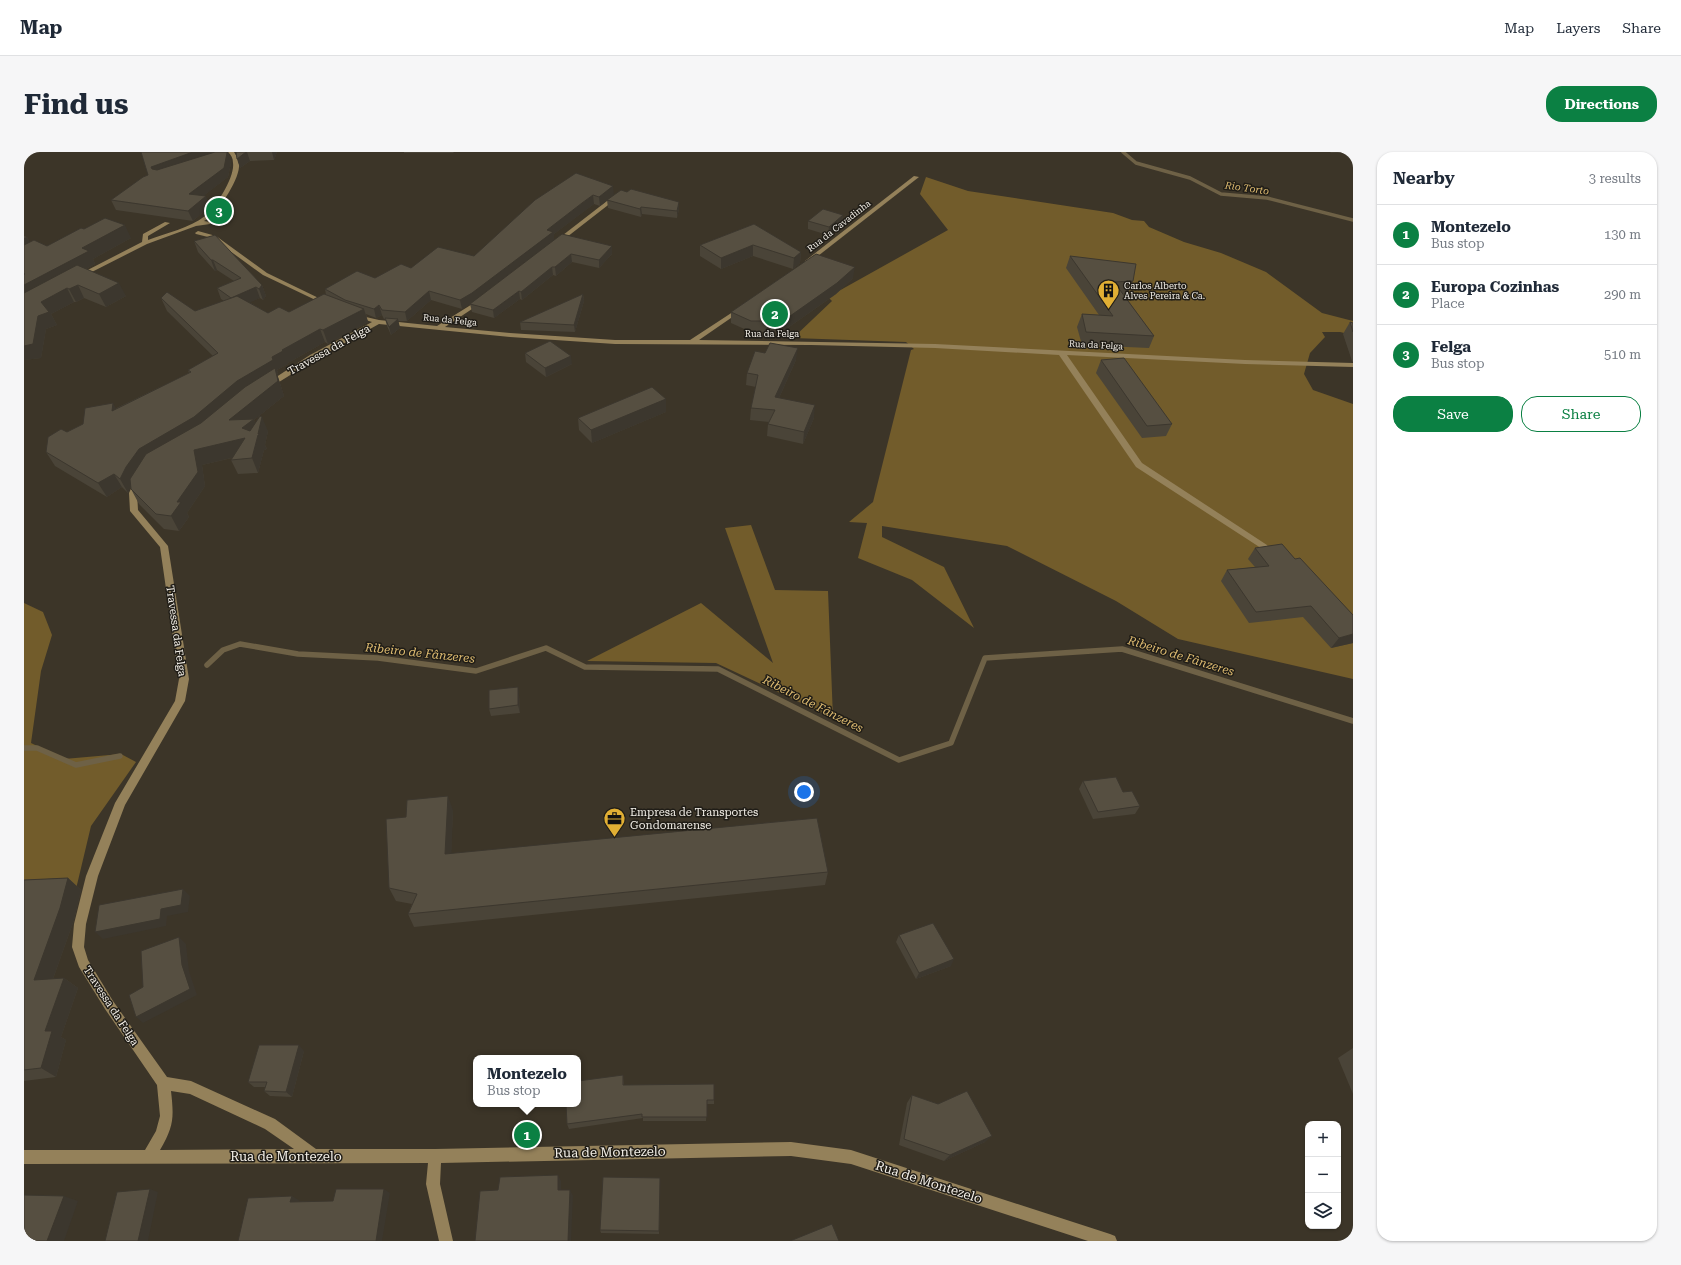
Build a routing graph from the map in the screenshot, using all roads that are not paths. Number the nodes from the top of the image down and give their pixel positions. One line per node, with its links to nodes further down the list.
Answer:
1 (232, 153): 2 (street); 5 (street)
2 (226, 156)
3 (916, 177): 12 (street, Rua da Cavadinha)
4 (620, 194): 11 (street)
5 (210, 213): 7 (street); 8 (street)
6 (167, 223): 10 (street)
7 (209, 226): 8 (street); 8 (street); 9 (street, Rua da Felga)
8 (194, 229): 9 (street, Rua da Felga); 10 (street)
9 (214, 236): 16 (street, Rua da Felga)
10 (145, 243): 13 (street)
11 (552, 247)
12 (798, 269)
13 (71, 281)
14 (490, 294): 17 (street)
15 (748, 304): 18 (street)
16 (378, 322): 17 (street, Rua da Felga); 21 (street, Travessa da Felga)
17 (440, 328): 18 (street, Rua da Felga)
18 (692, 342): 19 (street, Rua da Felga)
19 (1062, 353): 20 (street, Rua da Felga); 23 (street)
20 (1353, 365)
21 (260, 390)
22 (142, 476): 24 (street, Travessa da Felga)
23 (1264, 547)
24 (163, 1083): 25 (street, Travessa da Felga); 26 (street)
25 (149, 1156): 26 (street, Rua de Montezelo); 28 (street, Rua de Montezelo)
26 (314, 1156): 27 (street, Rua de Montezelo)
27 (435, 1156): 29 (street); 30 (street, Rua de Montezelo)
28 (24, 1157)
29 (446, 1241)
30 (1110, 1241)

